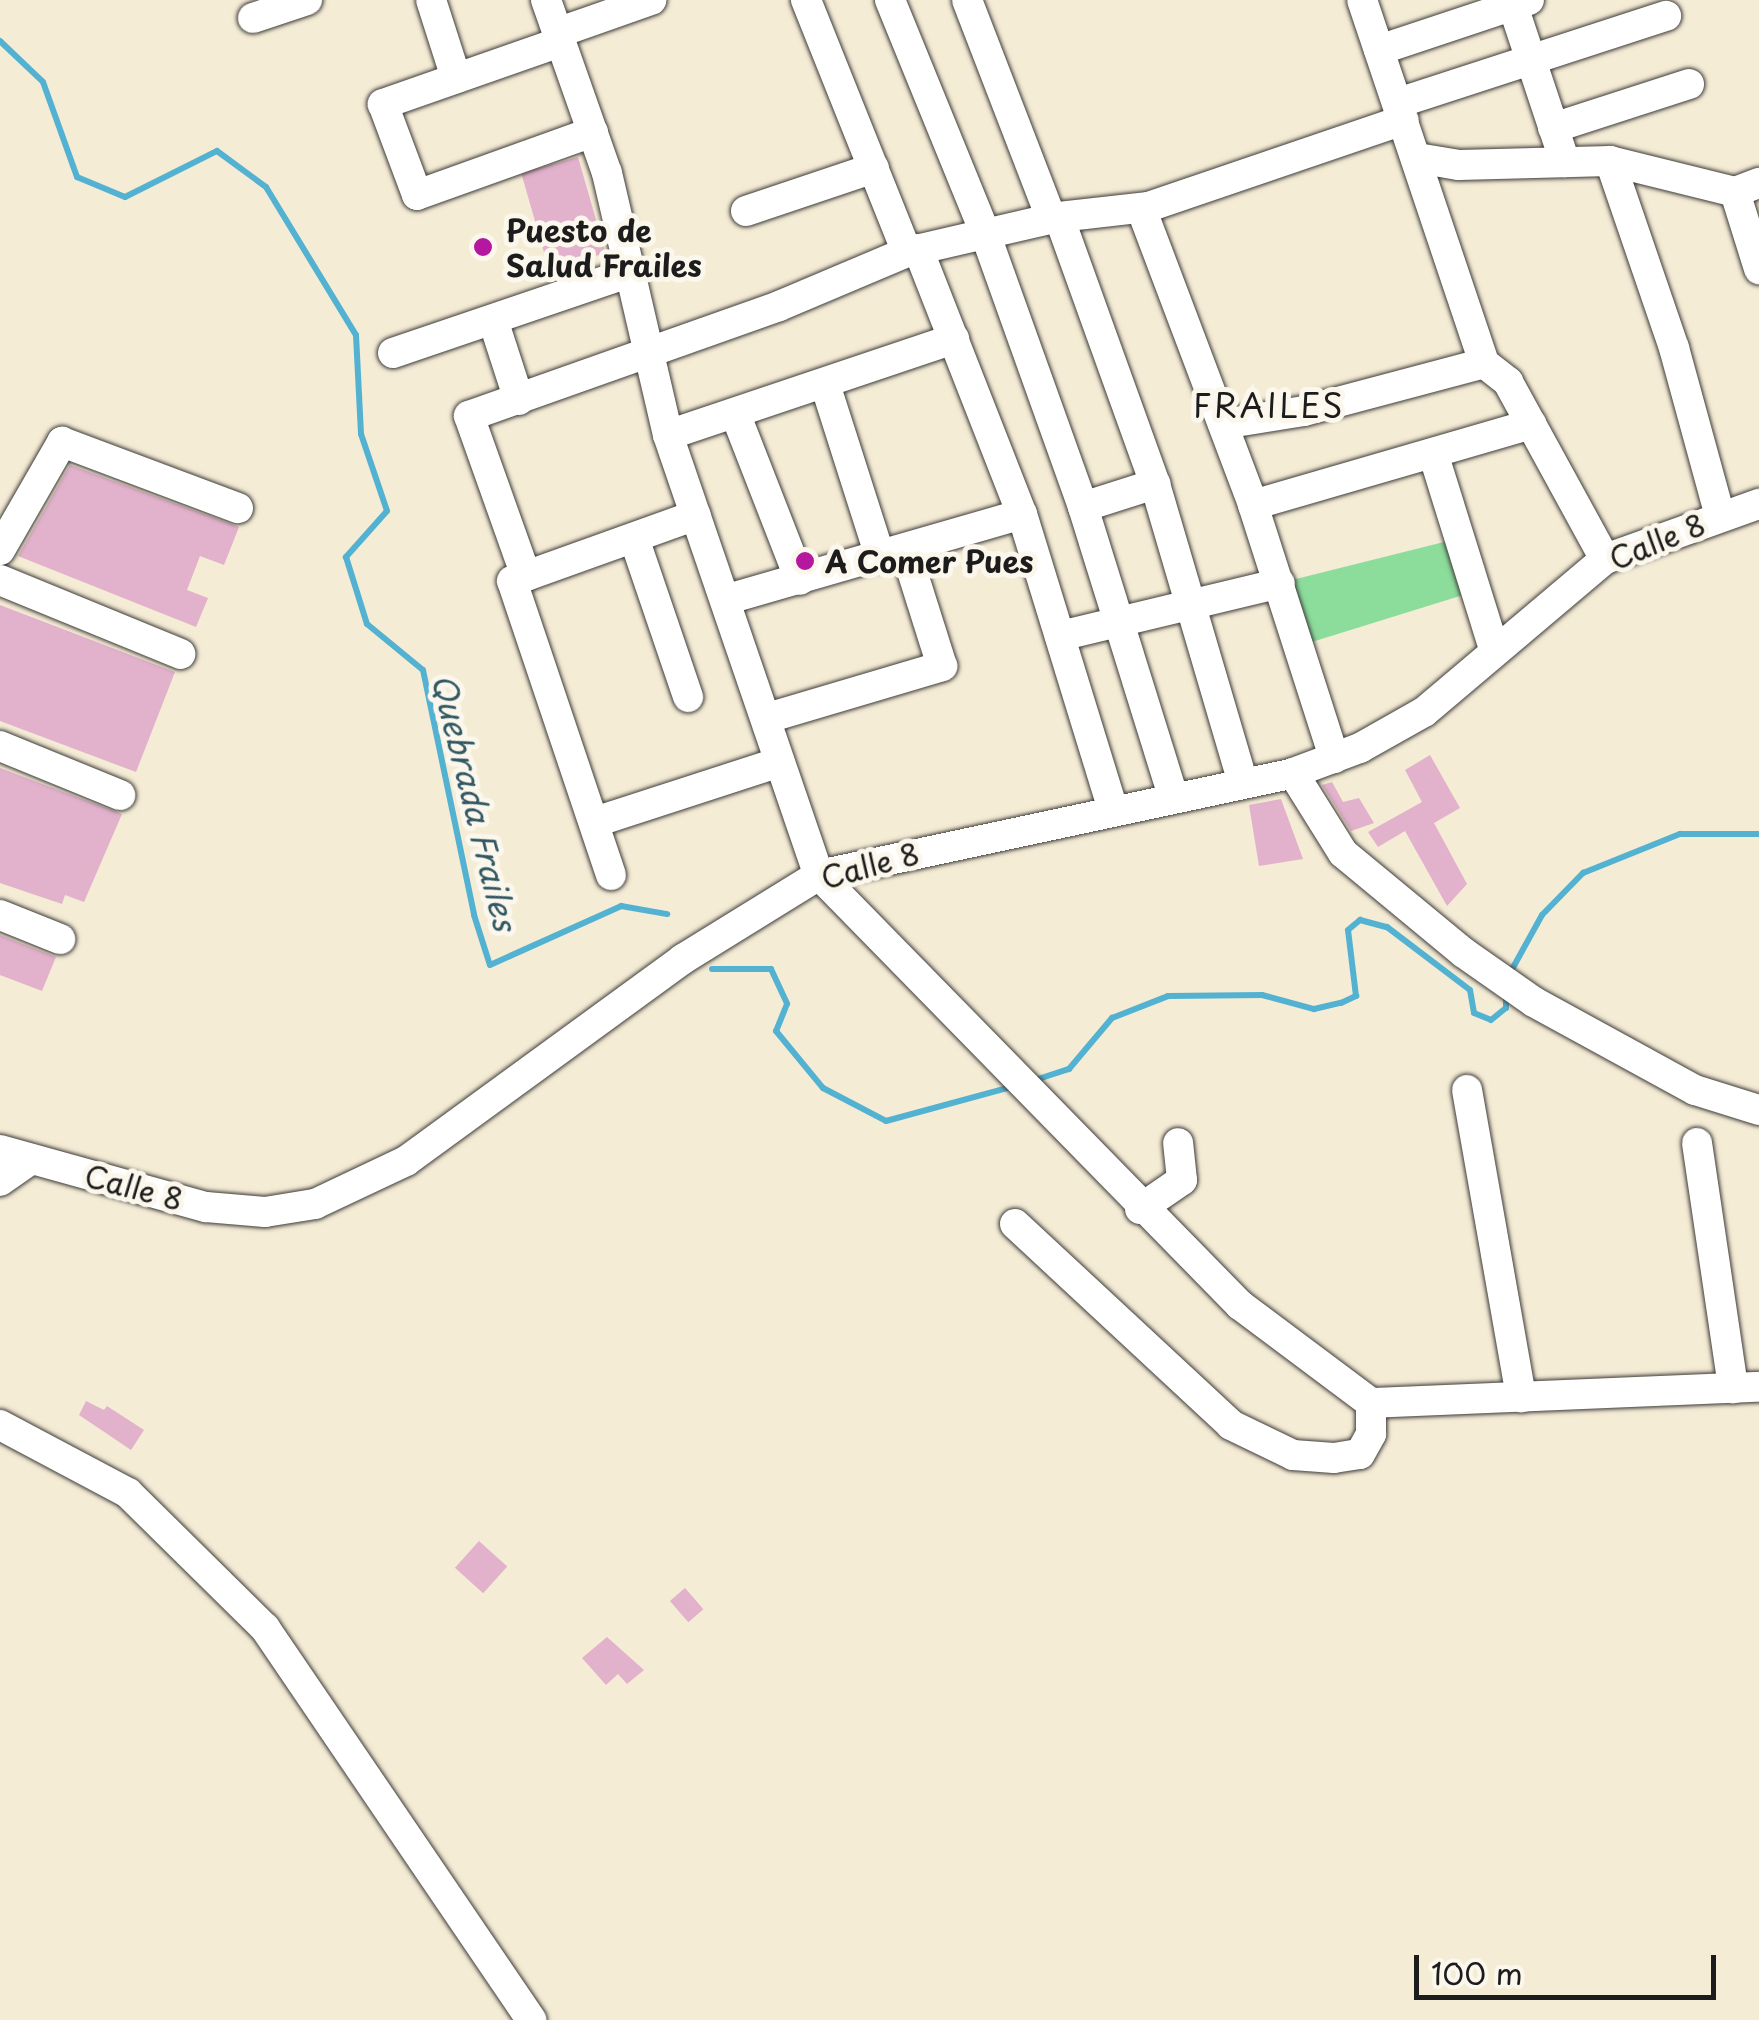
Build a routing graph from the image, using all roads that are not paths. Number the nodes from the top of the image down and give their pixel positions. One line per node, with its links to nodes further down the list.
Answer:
1 (431, 0): 15 (street)
2 (546, 0): 12 (street)
3 (651, 0): 12 (street)
4 (806, 0): 23 (street)
5 (890, 0): 28 (street)
6 (967, 0): 27 (street)
7 (1362, 0): 13 (street)
8 (298, 1): 11 (street)
9 (1518, 2): 13 (street); 14 (street)
10 (1666, 16): 14 (street)
11 (253, 18)
12 (559, 37): 15 (street); 19 (street)
13 (1379, 50): 17 (street)
14 (1530, 62): 17 (street); 18 (street)
15 (456, 78): 19 (street)
16 (1689, 84): 18 (street)
17 (1401, 111): 20 (street); 25 (street)
18 (1553, 128): 22 (street)
19 (593, 132): 31 (street)
20 (1417, 158): 22 (street); 36 (street)
21 (1610, 161): 22 (street); 24 (street); 51 (street)
22 (1565, 162)
23 (874, 168): 26 (street); 29 (street)
24 (1747, 187): 30 (street)
25 (1141, 208): 27 (street); 40 (street)
26 (746, 211)
27 (1055, 217): 28 (street); 44 (street)
28 (985, 233): 29 (street); 47 (street)
29 (913, 251): 33 (street); 35 (street)
30 (1759, 269)
31 (628, 273): 32 (street); 35 (street)
32 (494, 320): 34 (street); 38 (street)
33 (954, 338): 37 (street); 49 (street)
34 (393, 353)
35 (647, 355): 38 (street); 42 (street)
36 (1484, 363): 40 (street); 41 (street)
37 (824, 384): 39 (street); 54 (street)
38 (519, 400): 56 (street)
39 (734, 413): 42 (street); 58 (street)
40 (1223, 424): 46 (street)
41 (1531, 424): 43 (street); 55 (street)
42 (668, 435): 50 (street)
43 (1433, 453): 46 (street); 64 (street)
44 (1155, 484): 47 (street); 61 (street)
45 (1759, 504): 51 (street, Calle 8)
46 (1253, 505): 59 (street)
47 (1083, 507): 62 (street)
48 (238, 508): 53 (street)
49 (1022, 514): 54 (street); 63 (street)
50 (696, 515): 52 (street); 60 (street)
51 (1720, 516): 55 (street, Calle 8)
52 (634, 538): 56 (street); 66 (street)
53 (0, 550)
54 (893, 552): 58 (street); 67 (street)
55 (1606, 559): 64 (street, Calle 8)
56 (526, 576): 76 (street)
57 (0, 580): 65 (street)
58 (800, 580): 60 (street)
59 (1280, 584): 61 (street); 69 (street)
60 (728, 599): 67 (street)
61 (1192, 605): 62 (street); 72 (street)
62 (1124, 622): 63 (street); 74 (street)
63 (1060, 636): 75 (street)
64 (1494, 649): 69 (street, Calle 8)
65 (180, 654)
66 (688, 697)
67 (767, 718): 70 (street)
68 (0, 746): 73 (street)
69 (1334, 758): 71 (street, Calle 8)
70 (780, 762): 76 (street); 78 (street)
71 (1293, 773): 72 (street, Calle 8); 82 (street)
72 (1243, 783): 74 (street, Calle 8)
73 (120, 794)
74 (1173, 796): 75 (street, Calle 8)
75 (1112, 807): 78 (street, Calle 8)
76 (596, 822): 77 (street)
77 (611, 875)
78 (819, 875): 86 (street, Calle 8); 88 (street)
79 (0, 915): 80 (street)
80 (60, 939)
81 (1466, 1090): 91 (street)
82 (1759, 1110)
83 (1178, 1142): 88 (street)
84 (1697, 1142): 90 (street)
85 (0, 1150): 86 (street, Calle 8)
86 (30, 1159): 87 (street)
87 (0, 1181)
88 (1140, 1209): 92 (street)
89 (1015, 1224): 92 (street)
90 (1746, 1388): 91 (street)
91 (1521, 1397): 92 (street)
92 (1372, 1403)
93 (0, 1425): 94 (street)
94 (531, 2020)

